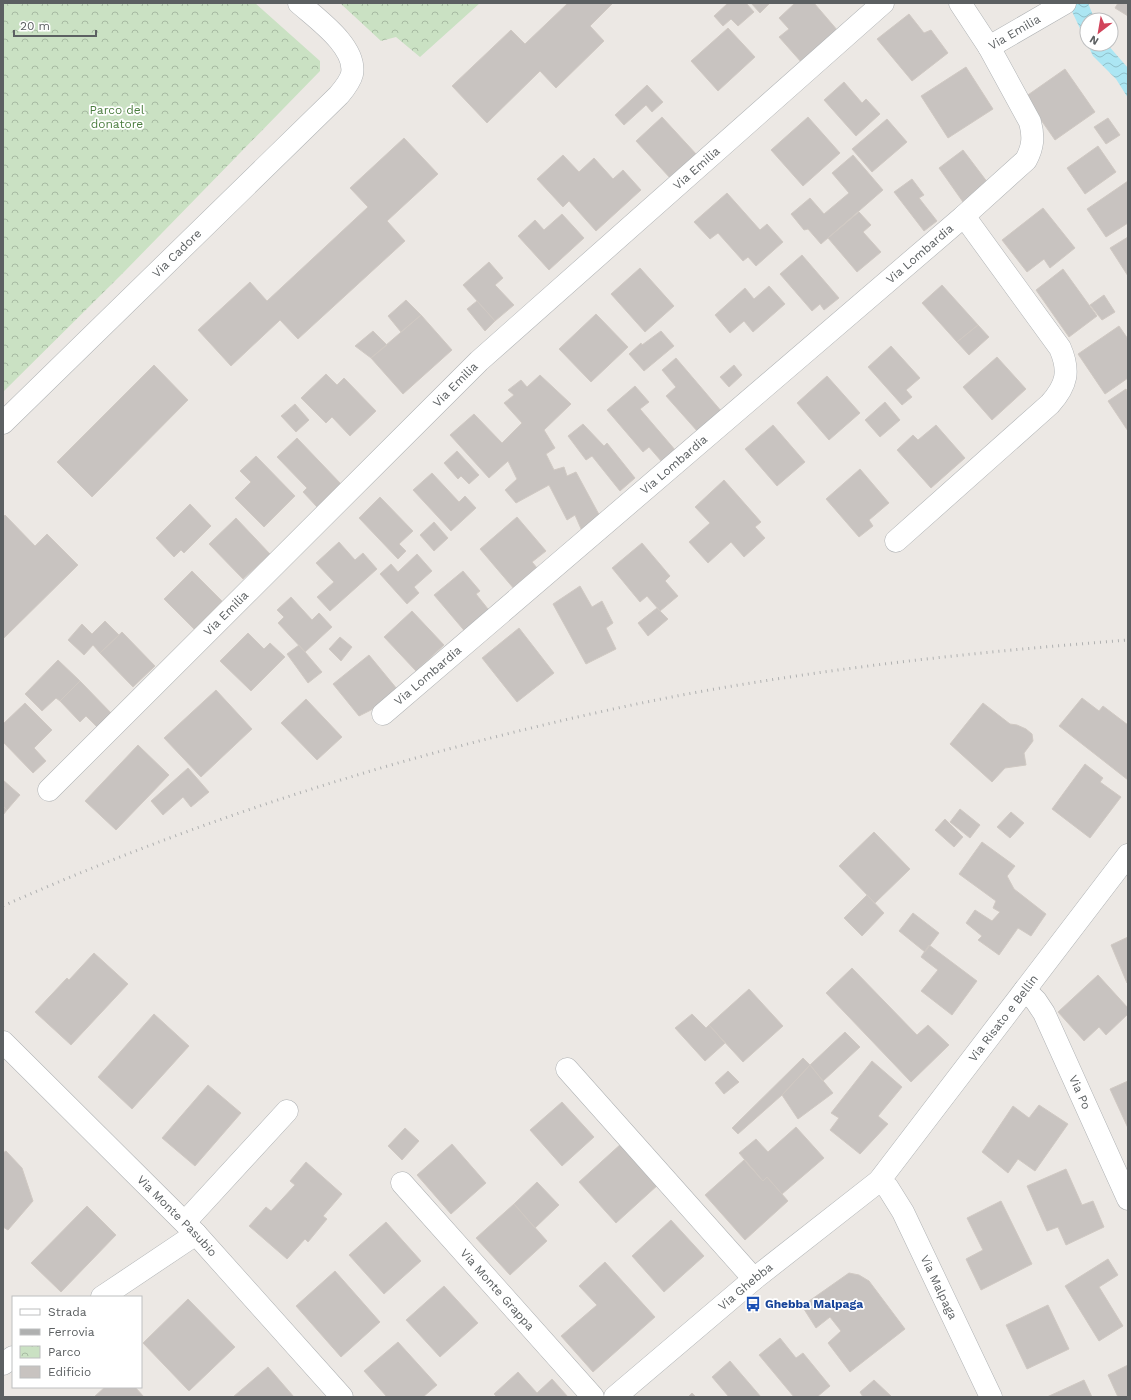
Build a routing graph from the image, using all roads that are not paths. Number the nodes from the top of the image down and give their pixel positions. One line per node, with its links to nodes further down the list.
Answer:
1 (299, 3): 7 (street, Via Cadore)
2 (883, 3): 10 (street, Via Emilia)
3 (960, 3): 5 (street, Via Emilia)
4 (1062, 5): 5 (street, Via Emilia)
5 (989, 47): 6 (street, Via Lombardia)
6 (964, 216): 8 (street, Via Lombardia); 9 (street, Via Lombardia)
7 (3, 423)
8 (896, 541)
9 (383, 714)
10 (49, 790)
11 (1128, 855): 12 (street, Via Risato e Bellin)
12 (1025, 990): 16 (street, Via Risato e Bellin); 18 (street, Via Po)
13 (3, 1042): 19 (street, Via Monte Pasubio)
14 (567, 1069): 20 (street)
15 (287, 1111): 19 (street)
16 (879, 1181): 20 (street, Via Ghebba); 24 (street, Via Malpaga)
17 (402, 1183): 26 (street, Via Monte Grappa)
18 (1128, 1199)
19 (190, 1228): 21 (street); 25 (street, Via Monte Pasubio)
20 (754, 1279): 27 (street, Via Ghebba)
21 (103, 1296)
22 (12, 1358): 23 (street)
23 (3, 1364)
24 (985, 1394)
25 (342, 1397)
26 (593, 1397)
27 (615, 1397)

